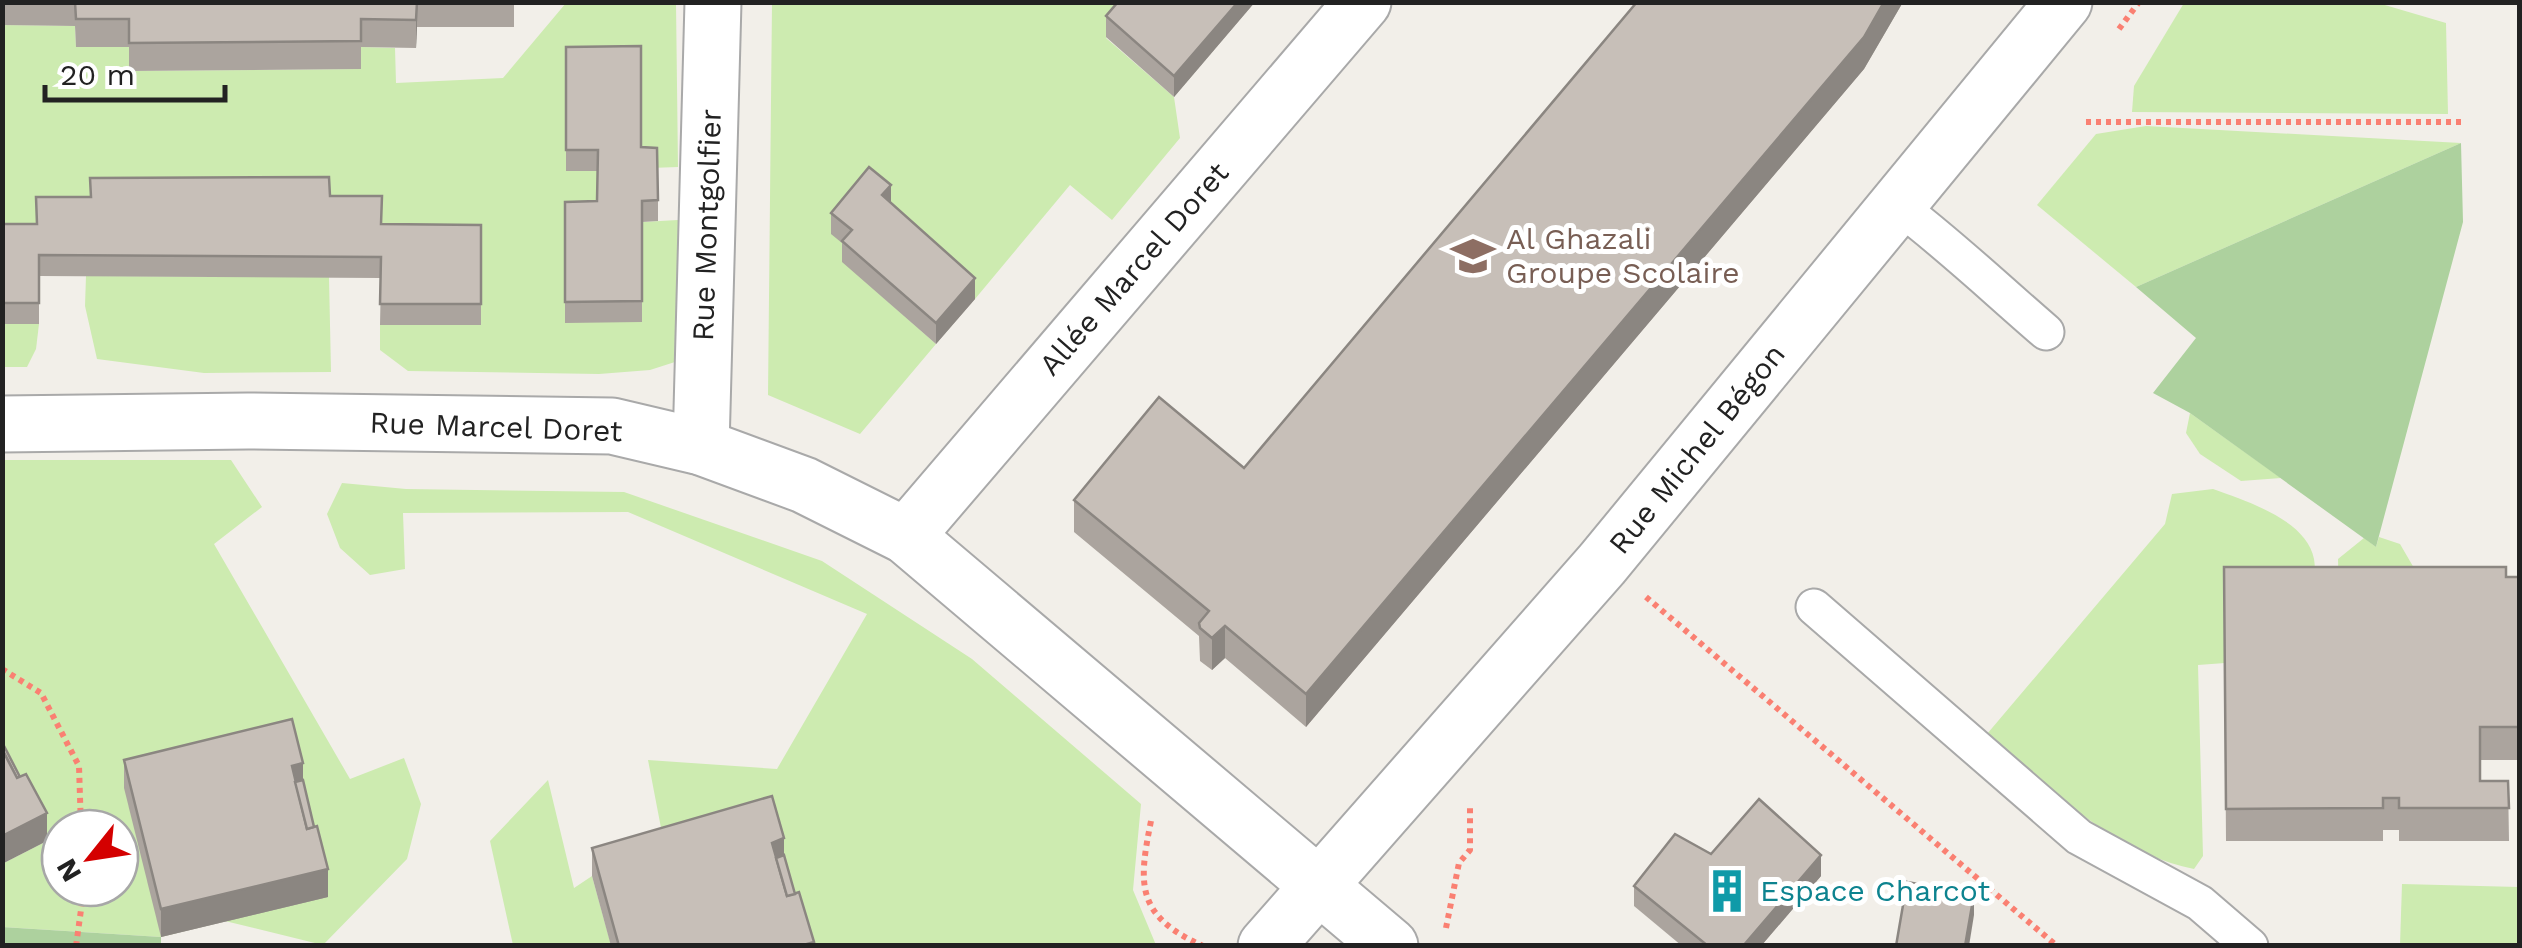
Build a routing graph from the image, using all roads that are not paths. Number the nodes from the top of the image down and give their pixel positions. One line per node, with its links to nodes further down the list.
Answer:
1 (713, 2): 7 (street, Rue Montgolfier)
2 (1363, 2): 8 (street, Allée Marcel Doret)
3 (2064, 2): 4 (street, Rue Michel Bégon)
4 (1897, 205): 5 (lane); 10 (street, Rue Michel Bégon)
5 (2046, 332)
6 (2, 424): 7 (street, Rue Marcel Doret)
7 (701, 447): 8 (street, Rue Marcel Doret)
8 (906, 536): 10 (street, Rue Marcel Doret)
9 (1814, 607): 13 (lane)
10 (1321, 886): 11 (street, Rue Michel Bégon); 12 (street, Rue Marcel Doret)
11 (1266, 946)
12 (1390, 946)
13 (2250, 946)

